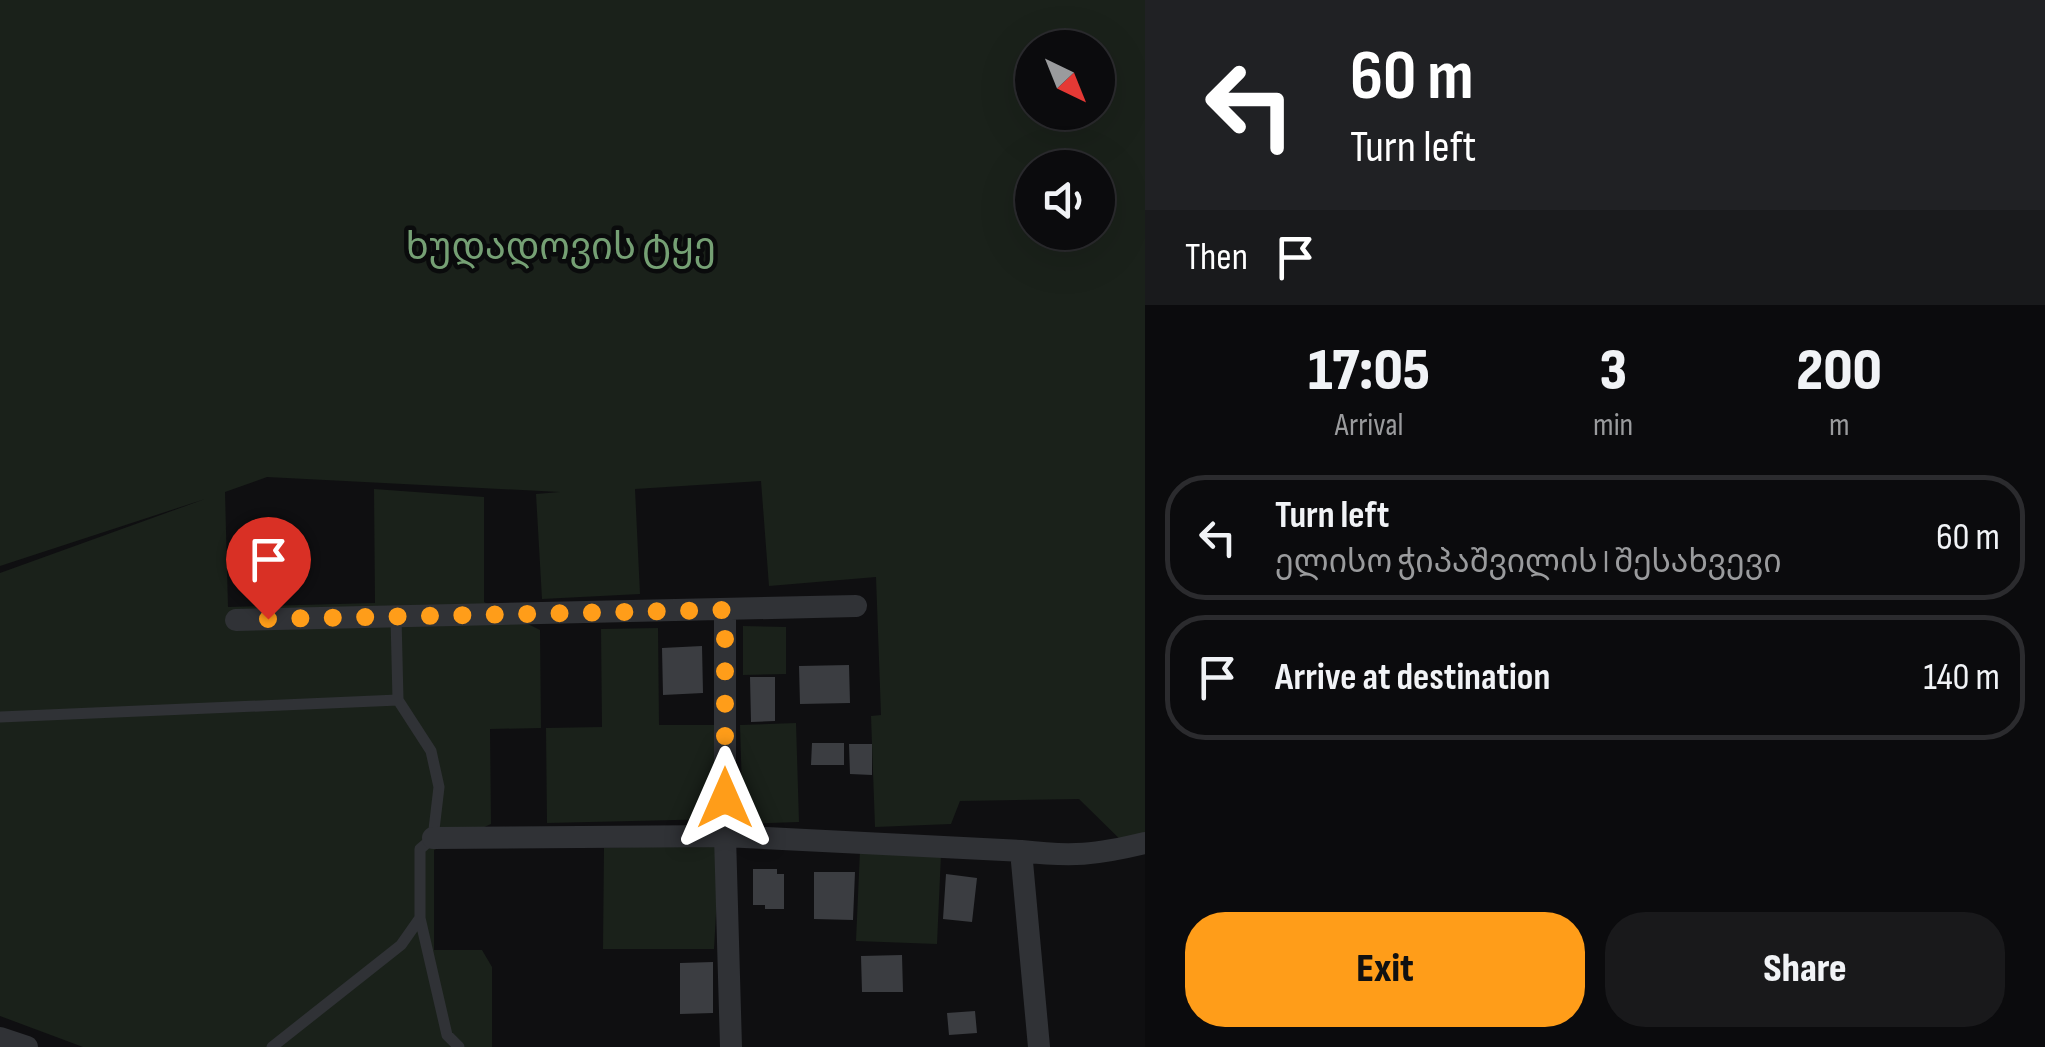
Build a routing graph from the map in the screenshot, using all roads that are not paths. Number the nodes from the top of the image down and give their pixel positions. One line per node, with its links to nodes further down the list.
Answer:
1 (856, 606): 2 (street)
2 (725, 610): 3 (street); 7 (street)
3 (396, 618): 4 (street); 5 (lane)
4 (236, 620)
5 (398, 700): 6 (lane); 8 (lane)
6 (0, 717)
7 (725, 836): 8 (street); 10 (street); 16 (street)
8 (433, 838): 11 (lane)
9 (1145, 843): 10 (street)
10 (1021, 852): 17 (street)
11 (420, 918): 14 (lane); 15 (lane)
12 (0, 1038): 13 (street)
13 (27, 1047)
14 (272, 1047)
15 (458, 1047)
16 (731, 1047)
17 (1039, 1047)

